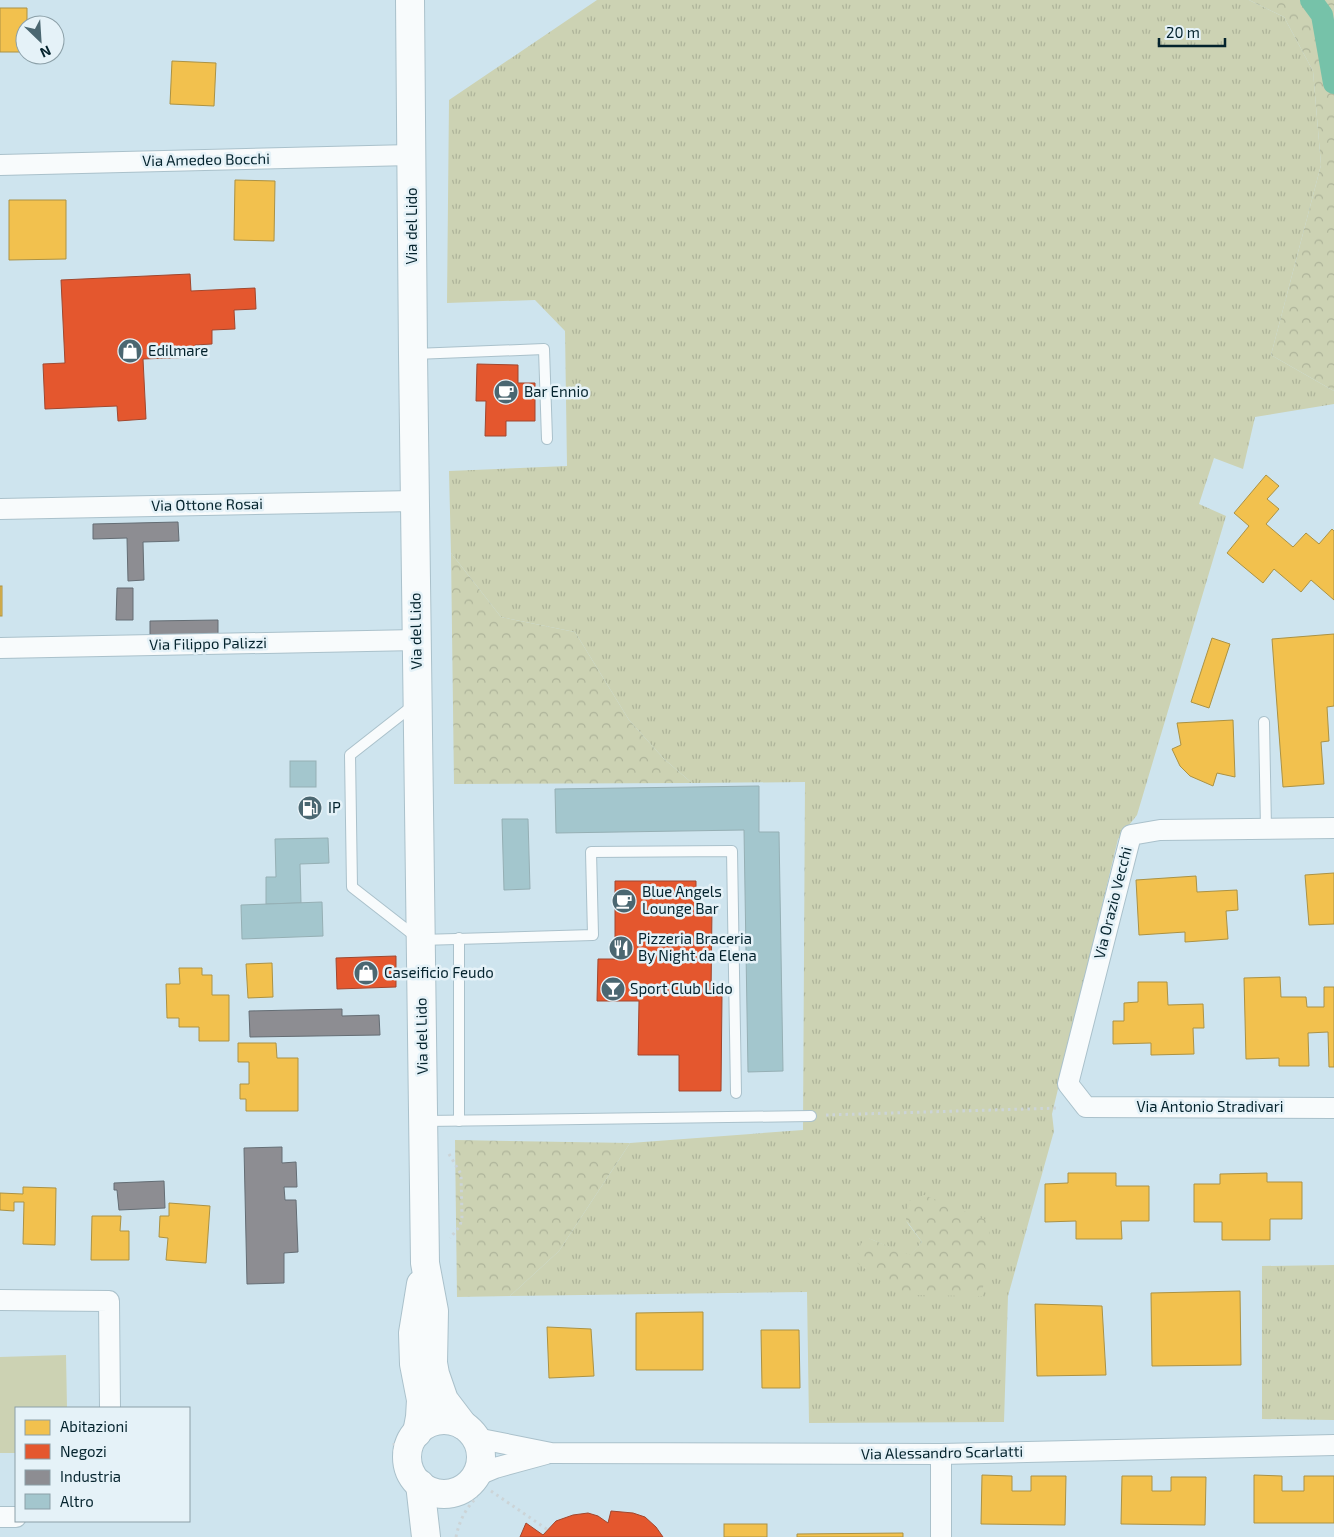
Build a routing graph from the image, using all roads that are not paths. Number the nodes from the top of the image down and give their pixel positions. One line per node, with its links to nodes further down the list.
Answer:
1 (410, 0): 2 (main road, Via del Lido)
2 (412, 155): 3 (street, Via Amedeo Bocchi); 4 (main road, Via del Lido)
3 (0, 165)
4 (413, 354): 5 (lane); 6 (main road, Via del Lido)
5 (547, 439)
6 (415, 501): 7 (street, Via Ottone Rosai); 8 (main road, Via del Lido)
7 (0, 509)
8 (416, 640): 9 (street, Via Filippo Palizzi); 10 (main road, Via del Lido)
9 (0, 648)
10 (417, 702): 15 (main road, Via del Lido); 15 (lane)
11 (1264, 722): 13 (lane)
12 (1334, 828): 13 (street, Via Orazio Vecchi)
13 (1266, 829): 17 (street, Via Orazio Vecchi)
14 (459, 938): 15 (lane); 16 (lane); 21 (lane)
15 (420, 940): 20 (main road, Via del Lido)
16 (736, 1093)
17 (1086, 1107): 18 (street, Via Antonio Stradivari)
18 (1334, 1108)
19 (811, 1116): 21 (lane)
20 (423, 1121): 21 (lane); 22 (main road, Via del Lido)
21 (459, 1121)
22 (425, 1263): 25 (main road, Via del Lido); 26 (main road, Via del Lido)
23 (0, 1300): 24 (street)
24 (110, 1407)
25 (469, 1432): 26 (main road); 28 (street, Via Alessandro Scarlatti); 30 (main road)
26 (416, 1433): 31 (main road)
27 (1334, 1445): 29 (street, Via Alessandro Scarlatti)
28 (550, 1453): 29 (street, Via Alessandro Scarlatti); 30 (street, Via Alessandro Scarlatti)
29 (941, 1454): 37 (street)
30 (481, 1482): 32 (main road)
31 (420, 1484): 32 (main road); 35 (main road)
32 (453, 1493): 36 (main road)
33 (0, 1517): 34 (street)
34 (15, 1517)
35 (426, 1537)
36 (440, 1537)
37 (941, 1537)

